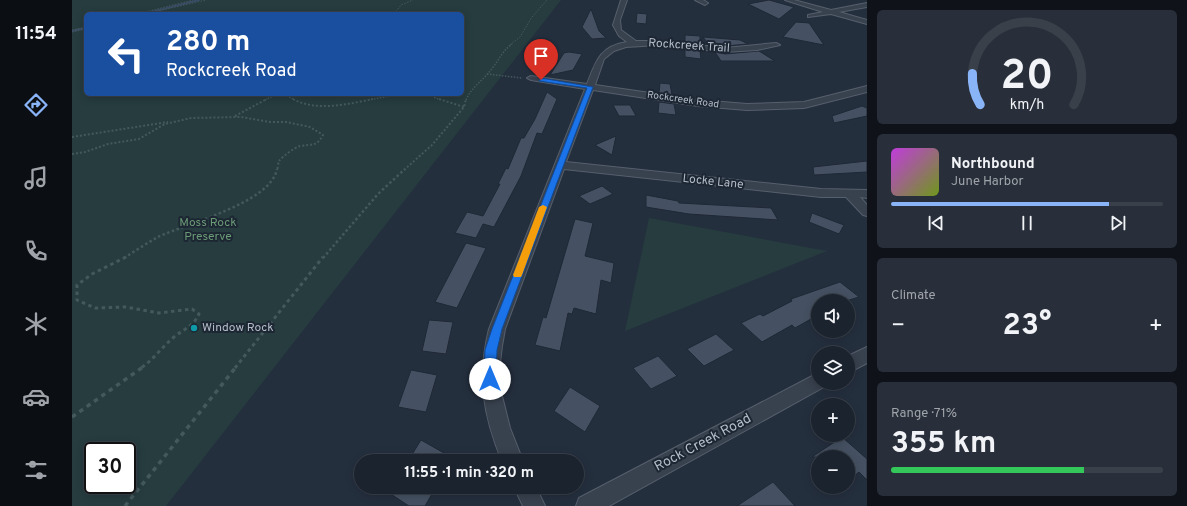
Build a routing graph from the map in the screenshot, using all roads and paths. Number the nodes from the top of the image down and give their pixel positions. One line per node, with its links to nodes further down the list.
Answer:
1 (193, 0): 10 (path)
2 (206, 0): 11 (path)
3 (413, 0): 12 (path)
4 (547, 0): 22 (path)
5 (624, 0): 20 (street)
6 (698, 0): 8 (street)
7 (788, 0): 13 (street)
8 (705, 2)
9 (867, 5): 13 (street)
10 (145, 12)
11 (154, 12)
12 (395, 12)
13 (831, 12): 14 (street); 15 (street)
14 (810, 16)
15 (867, 22)
16 (84, 27): 17 (path)
17 (72, 30)
18 (84, 30): 19 (path)
19 (72, 32)
20 (635, 44): 21 (street, Rockcreek Trail); 24 (street, Rockcreek Trail)
21 (776, 45)
22 (487, 74): 23 (path); 30 (path)
23 (530, 78): 24 (street, Rockcreek Road)
24 (590, 87): 25 (street, Rockcreek Road); 35 (street, Rockcreek Trail)
25 (867, 89)
26 (273, 96): 31 (path)
27 (286, 96): 28 (path)
28 (391, 96)
29 (434, 96): 30 (path)
30 (464, 107): 45 (path)
31 (234, 117): 32 (path); 42 (path)
32 (174, 121): 33 (path); 34 (path)
33 (72, 137)
34 (72, 154)
35 (559, 165): 36 (street, Locke Lane); 43 (street, Rockcreek Trail)
36 (850, 194): 37 (street, Locke Lane); 38 (street)
37 (867, 194)
38 (867, 212)
39 (867, 354): 40 (street)
40 (855, 361)
41 (811, 385): 47 (street, Rock Creek Road)
42 (72, 417)
43 (510, 454)
44 (528, 494): 46 (street)
45 (125, 506)
46 (534, 506)
47 (587, 506)

